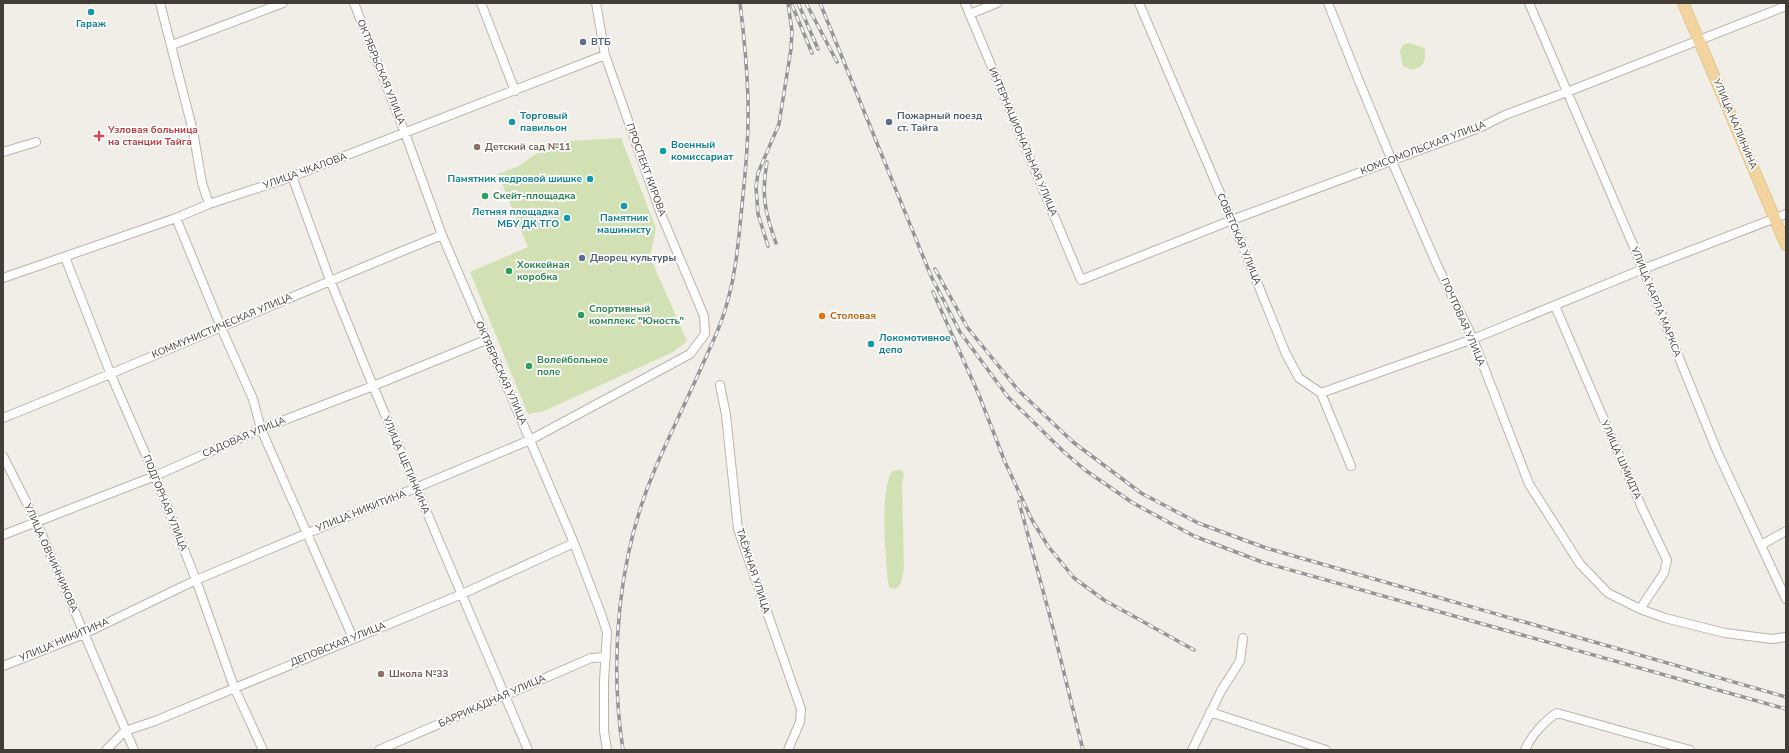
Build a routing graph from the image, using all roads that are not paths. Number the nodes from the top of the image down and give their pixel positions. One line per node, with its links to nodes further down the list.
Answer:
1 (160, 3): 15 (street)
2 (282, 3): 15 (street)
3 (354, 3): 19 (street, ОКТЯБРЬСКАЯ УЛИЦА)
4 (481, 3): 17 (street)
5 (596, 3): 16 (street, ПРОСПЕКТ КИРОВА)
6 (965, 3): 13 (street, ИНТЕРНАЦИОНАЛЬНАЯ УЛИЦА)
7 (997, 3): 13 (street)
8 (1139, 3): 28 (street, СОВЕТСКАЯ УЛИЦА)
9 (1328, 3): 22 (street, ПОЧТОВАЯ УЛИЦА)
10 (1529, 3): 18 (street, УЛИЦА КАРЛА МАРКСА)
11 (1683, 3): 14 (main road, УЛИЦА КАЛИНИНА)
12 (1786, 6): 14 (street, КОМСОМОЛЬСКАЯ УЛИЦА)
13 (970, 14): 35 (street, ИНТЕРНАЦИОНАЛЬНАЯ УЛИЦА)
14 (1699, 40): 18 (street, КОМСОМОЛЬСКАЯ УЛИЦА); 27 (main road, УЛИЦА КАЛИНИНА)
15 (172, 45): 24 (street)
16 (605, 55): 17 (street, УЛИЦА ЧКАЛОВА); 38 (street, ПРОСПЕКТ КИРОВА)
17 (515, 91): 19 (street, УЛИЦА ЧКАЛОВА)
18 (1567, 92): 22 (street, КОМСОМОЛЬСКАЯ УЛИЦА); 32 (street, УЛИЦА КАРЛА МАРКСА)
19 (405, 133): 23 (street, УЛИЦА ЧКАЛОВА); 29 (street, ОКТЯБРЬСКАЯ УЛИЦА)
20 (36, 142): 21 (street)
21 (3, 152)
22 (1392, 160): 28 (street, КОМСОМОЛЬСКАЯ УЛИЦА); 39 (street, ПОЧТОВАЯ УЛИЦА)
23 (292, 176): 24 (street, УЛИЦА ЧКАЛОВА); 34 (street, УЛИЦА ЩЕТИНКИНА)
24 (209, 204): 26 (street, УЛИЦА ЧКАЛОВА)
25 (1786, 214): 27 (street)
26 (176, 218): 31 (street, УЛИЦА ЧКАЛОВА); 37 (street)
27 (1775, 219): 30 (main road, УЛИЦА КАЛИНИНА); 32 (street)
28 (1232, 220): 35 (street, КОМСОМОЛЬСКАЯ УЛИЦА); 44 (street, СОВЕТСКАЯ УЛИЦА)
29 (442, 235): 34 (street, КОММУНИСТИЧЕСКАЯ УЛИЦА); 40 (street, ОКТЯБРЬСКАЯ УЛИЦА)
30 (1786, 245)
31 (65, 257): 33 (street, УЛИЦА ЧКАЛОВА); 41 (street, ПОДГОРНАЯ УЛИЦА)
32 (1643, 269): 36 (street); 57 (street, УЛИЦА КАРЛА МАРКСА)
33 (3, 278)
34 (330, 280): 37 (street, КОММУНИСТИЧЕСКАЯ УЛИЦА); 43 (street, УЛИЦА ЩЕТИНКИНА)
35 (1081, 280)
36 (1555, 306): 39 (street); 61 (street, УЛИЦА ШМИДТА)
37 (220, 327): 41 (street, КОММУНИСТИЧЕСКАЯ УЛИЦА); 46 (street)
38 (705, 334): 47 (street, УЛИЦА НИКИТИНА)
39 (1473, 339): 44 (street); 61 (street, ПОЧТОВАЯ УЛИЦА)
40 (486, 340): 43 (street, САДОВАЯ УЛИЦА); 47 (street, ОКТЯБРЬСКАЯ УЛИЦА)
41 (111, 375): 45 (street, КОММУНИСТИЧЕСКАЯ УЛИЦА); 50 (street, ПОДГОРНАЯ УЛИЦА)
42 (720, 385): 79 (street, ТАЁЖНАЯ УЛИЦА)
43 (373, 386): 46 (street, САДОВАЯ УЛИЦА); 51 (street, УЛИЦА ЩЕТИНКИНА)
44 (1320, 393): 49 (street)
45 (3, 418)
46 (261, 429): 50 (street, САДОВАЯ УЛИЦА); 54 (street)
47 (530, 440): 51 (street, УЛИЦА НИКИТИНА); 56 (street, ОКТЯБРЬСКАЯ УЛИЦА)
48 (3, 456): 52 (street, УЛИЦА ОВЧИННИКОВА)
49 (1350, 466)
50 (155, 476): 52 (street, САДОВАЯ УЛИЦА); 58 (street, ПОДГОРНАЯ УЛИЦА)
51 (416, 489): 54 (street, УЛИЦА НИКИТИНА); 59 (street, УЛИЦА ЩЕТИНКИНА)
52 (36, 521): 55 (street, САДОВАЯ УЛИЦА); 62 (street, УЛИЦА ОВЧИННИКОВА)
53 (1786, 531): 57 (street)
54 (306, 533): 58 (street, УЛИЦА НИКИТИНА); 64 (street)
55 (3, 535)
56 (574, 543): 59 (street, ДЕПОВСКАЯ УЛИЦА); 66 (street, ОКТЯБРЬСКАЯ УЛИЦА)
57 (1761, 545): 60 (street, УЛИЦА КАРЛА МАРКСА)
58 (196, 580): 62 (street, УЛИЦА НИКИТИНА); 68 (street, ПОДГОРНАЯ УЛИЦА)
59 (462, 594): 64 (street, ДЕПОВСКАЯ УЛИЦА); 69 (street, УЛИЦА ЩЕТИНКИНА)
60 (1786, 599)
61 (1640, 609): 63 (street, ПОЧТОВАЯ УЛИЦА)
62 (84, 634): 67 (street, УЛИЦА НИКИТИНА); 71 (street, УЛИЦА ОВЧИННИКОВА)
63 (1786, 637)
64 (353, 638): 68 (street, ДЕПОВСКАЯ УЛИЦА)
65 (1243, 638): 70 (street)
66 (606, 657): 69 (street, БАРРИКАДНАЯ УЛИЦА); 78 (street, ОКТЯБРЬСКАЯ УЛИЦА)
67 (3, 666)
68 (234, 687): 71 (street, ДЕПОВСКАЯ УЛИЦА); 75 (street, ПОДГОРНАЯ УЛИЦА)
69 (506, 696): 72 (street, БАРРИКАДНАЯ УЛИЦА); 77 (street, УЛИЦА ЩЕТИНКИНА)
70 (1210, 712): 80 (street); 81 (street)
71 (126, 731): 73 (street, ДЕПОВСКАЯ УЛИЦА); 74 (street, УЛИЦА ОВЧИННИКОВА)
72 (393, 747): 76 (street, БАРРИКАДНАЯ УЛИЦА)
73 (106, 750)
74 (134, 750)
75 (263, 750)
76 (379, 750)
77 (528, 750)
78 (607, 750)
79 (788, 750)
80 (1192, 750)
81 (1326, 750)
82 (1525, 750): 83 (street)
83 (1690, 750)

